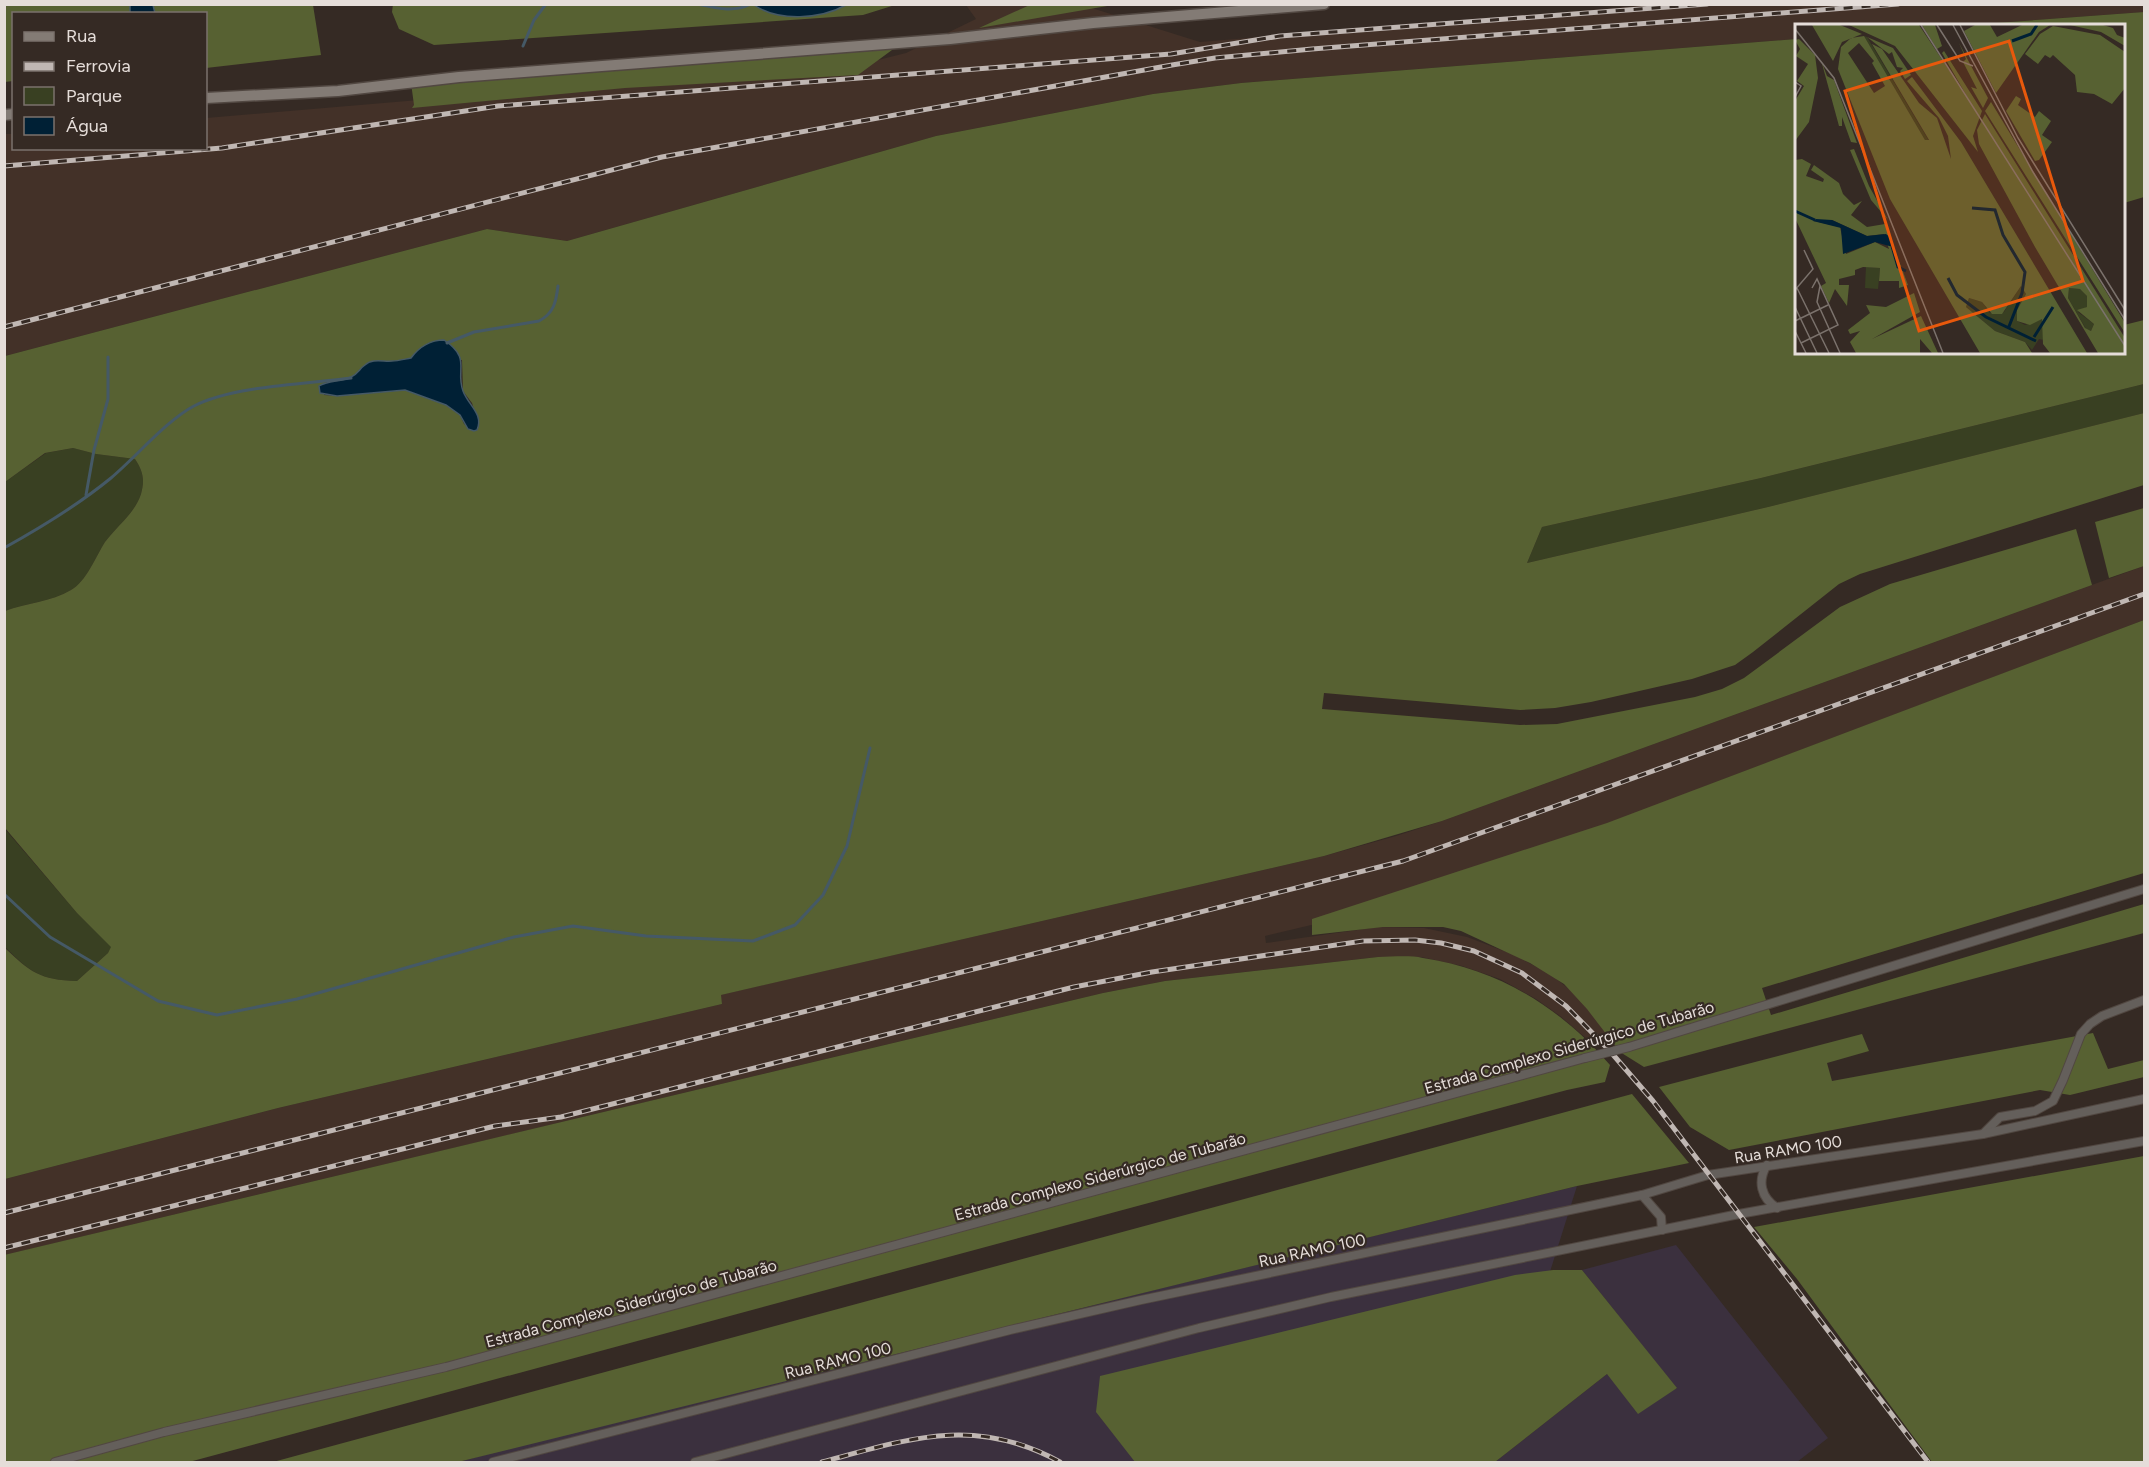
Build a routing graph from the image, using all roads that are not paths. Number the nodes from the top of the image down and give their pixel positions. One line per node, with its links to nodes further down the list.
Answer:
1 (1324, 4): 2 (street)
2 (207, 98)
3 (2145, 889): 12 (street, Estrada Complexo Siderúrgico de Tubarão, bridge)
4 (2145, 1000): 6 (street)
5 (2145, 1100): 6 (street, Rua RAMO 100)
6 (1983, 1134): 8 (street, Rua RAMO 100)
7 (2145, 1141): 10 (street)
8 (1767, 1165): 9 (street, Rua RAMO 100); 10 (street)
9 (1642, 1195): 11 (street); 13 (street, Rua RAMO 100)
10 (1777, 1208): 11 (street)
11 (1662, 1230): 14 (street)
12 (55, 1462)
13 (493, 1462)
14 (695, 1462)

